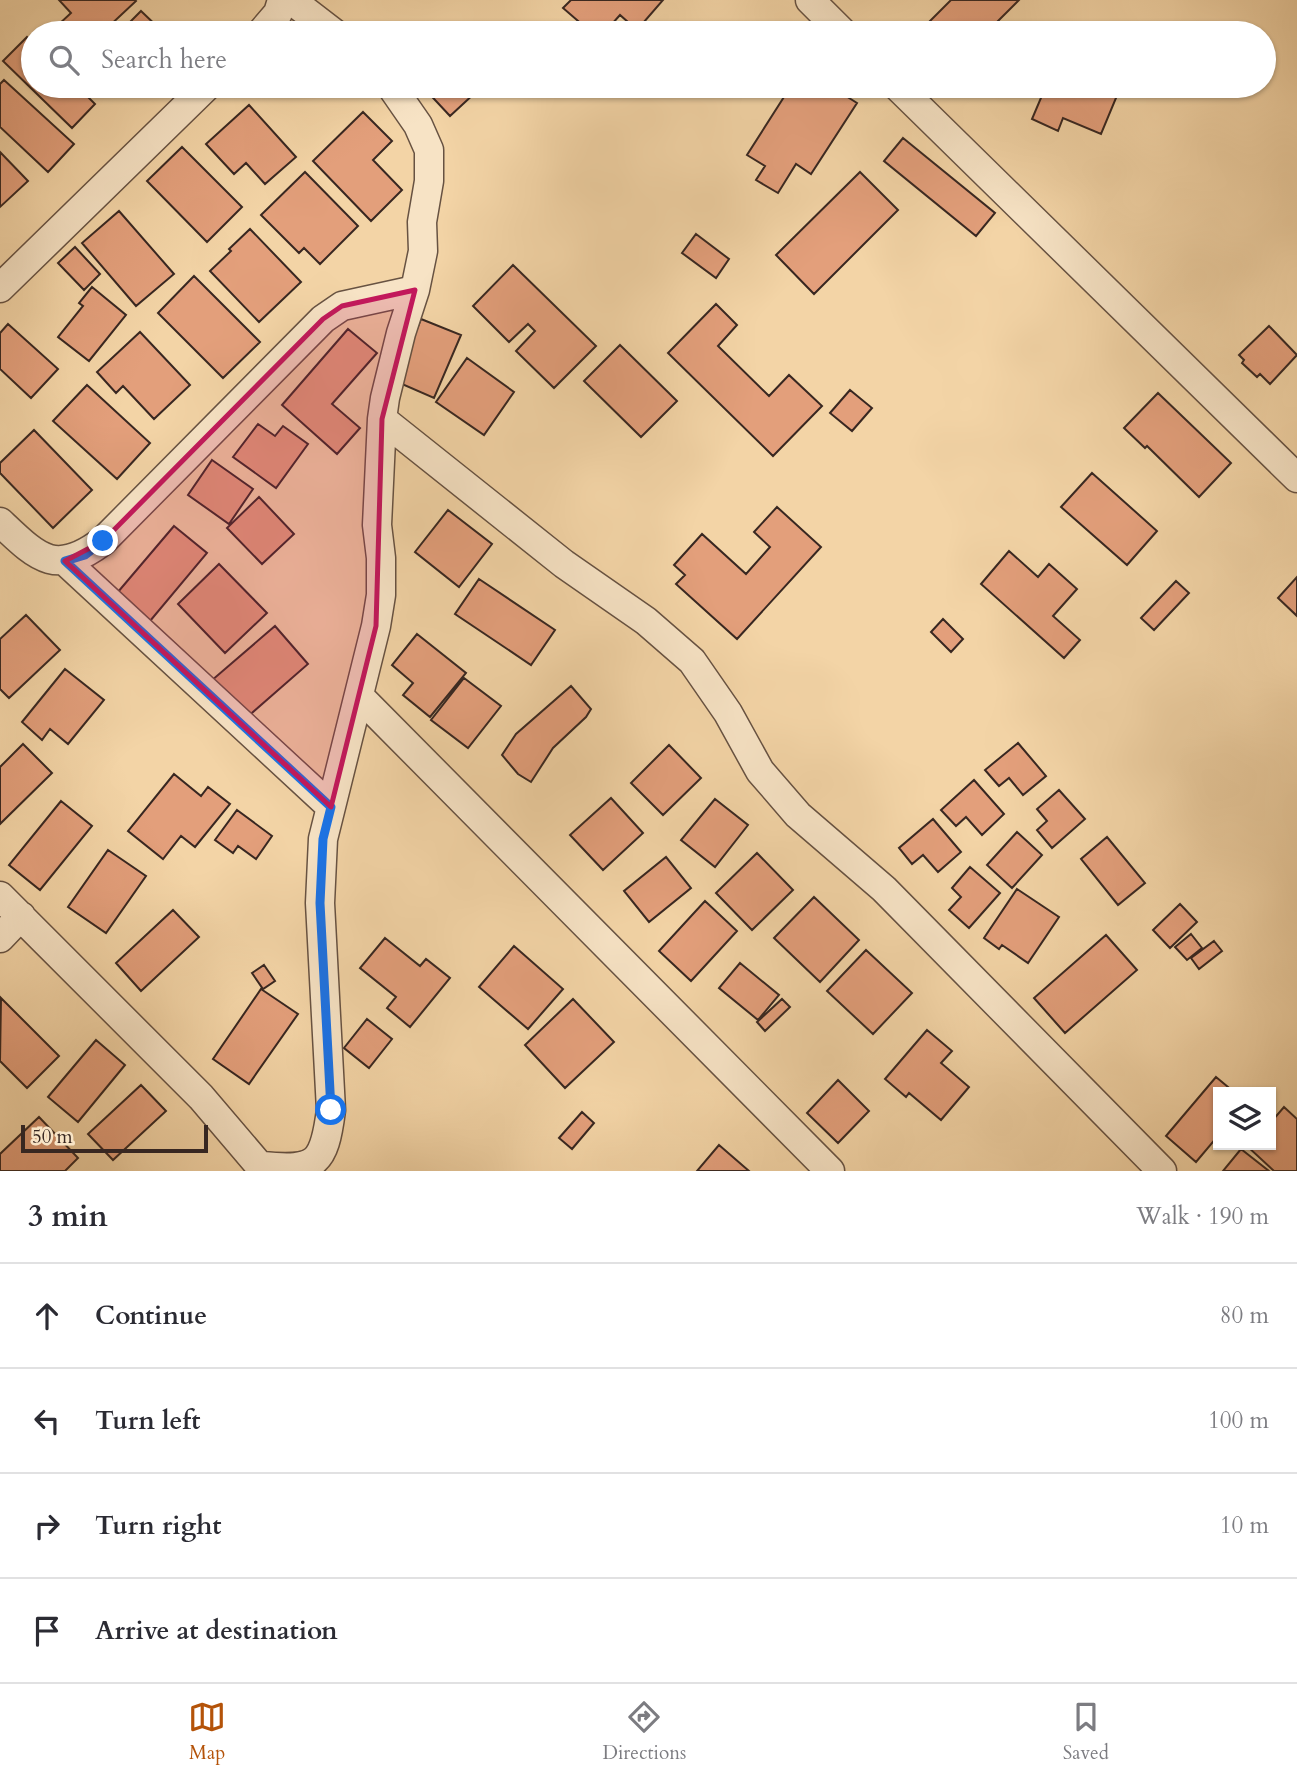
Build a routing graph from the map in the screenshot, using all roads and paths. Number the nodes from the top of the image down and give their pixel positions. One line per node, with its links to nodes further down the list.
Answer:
1 (282, 0): 4 (street)
2 (290, 0): 5 (street)
3 (810, 0): 6 (street)
4 (271, 21)
5 (318, 21)
6 (832, 21)
7 (195, 98): 10 (street)
8 (399, 98): 11 (street)
9 (909, 98): 13 (street)
10 (0, 288)
11 (415, 290): 12 (street); 15 (street)
12 (382, 419): 16 (street); 23 (street)
13 (1297, 478)
14 (0, 522): 15 (street)
15 (65, 561): 17 (street)
16 (360, 697): 17 (street); 22 (street)
17 (331, 807): 21 (street)
18 (0, 896): 19 (street)
19 (21, 916): 20 (street); 21 (street)
20 (0, 938)
21 (263, 1168)
22 (830, 1171)
23 (1162, 1171)

